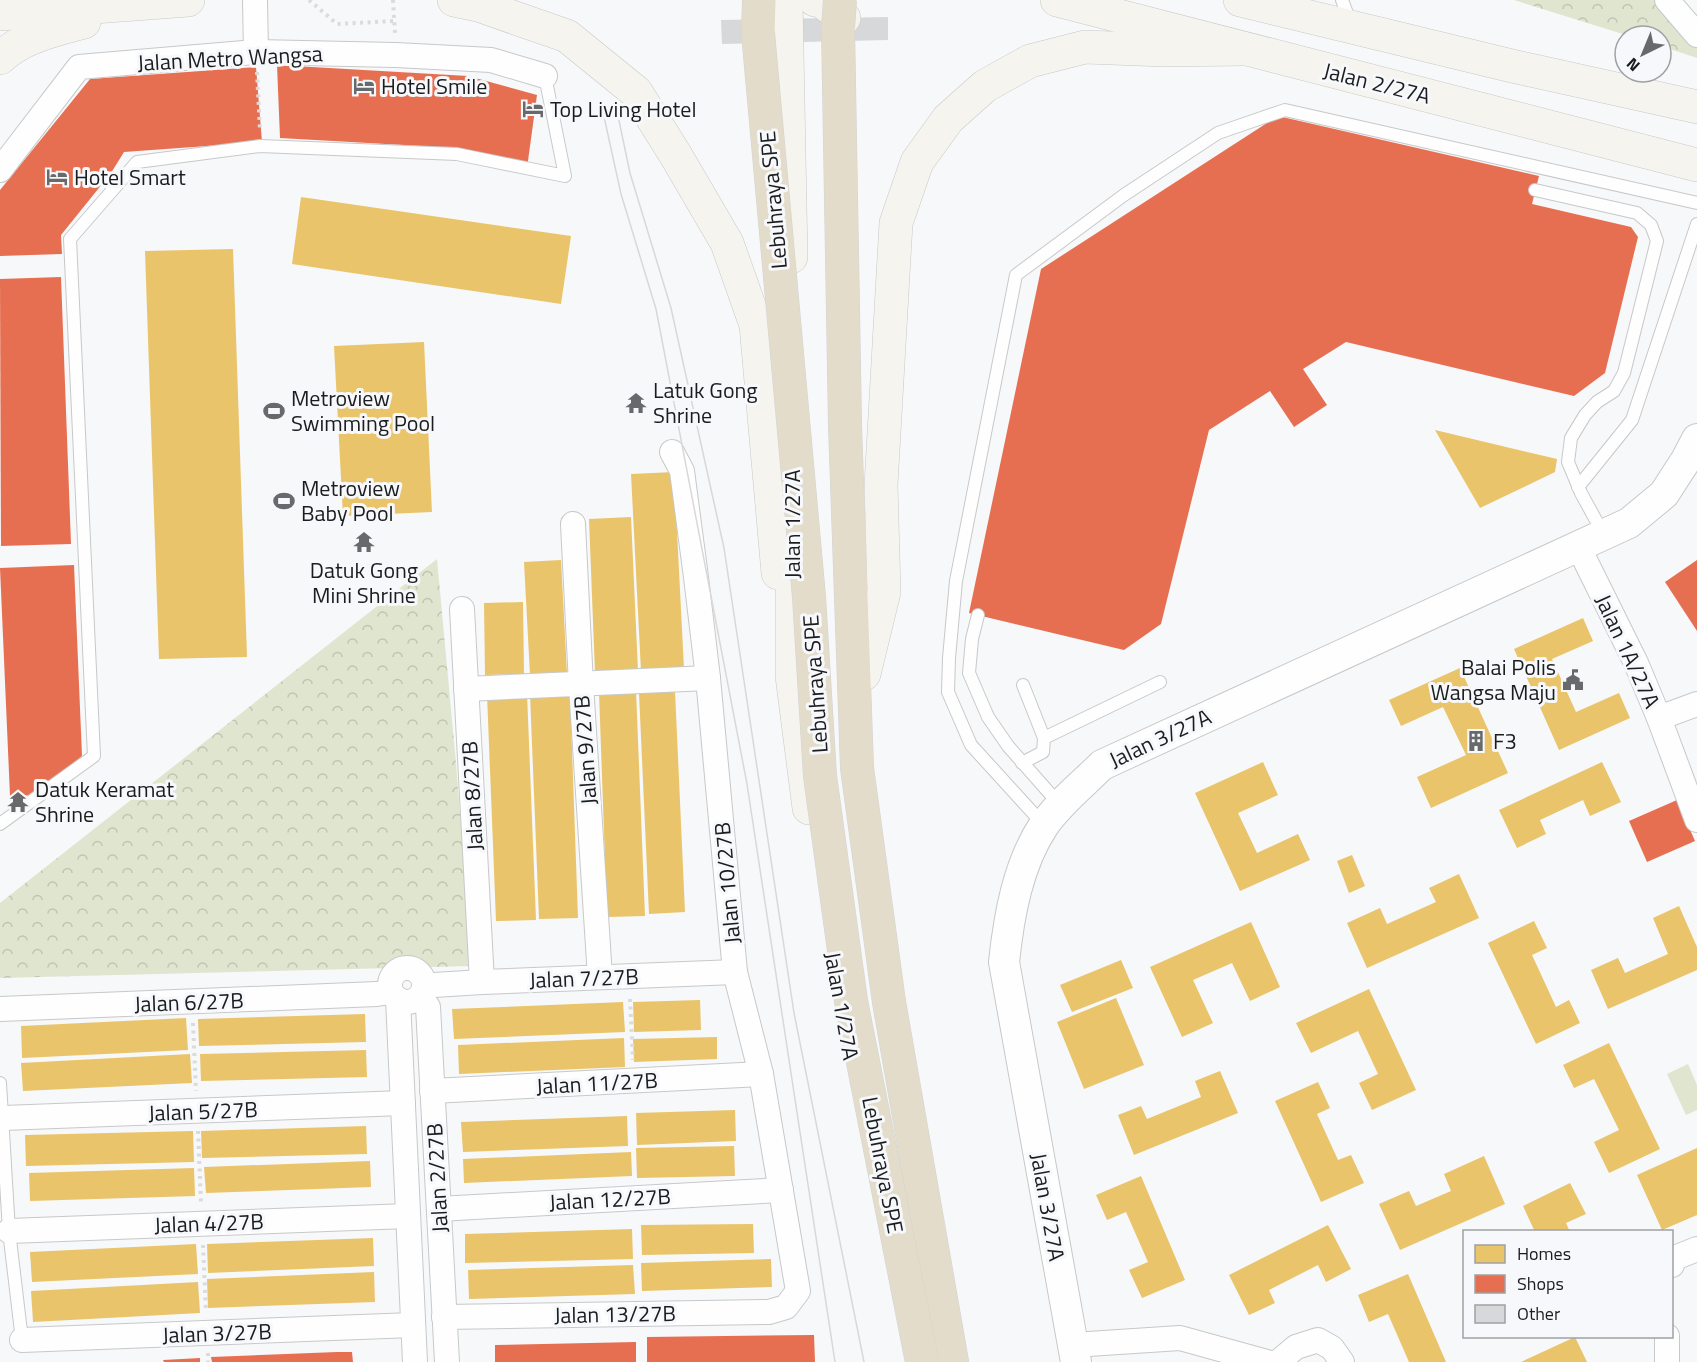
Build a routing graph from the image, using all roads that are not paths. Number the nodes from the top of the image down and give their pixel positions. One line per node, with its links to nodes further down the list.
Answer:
1 (255, 0): 13 (street)
2 (454, 0): 30 (main road)
3 (1057, 0): 12 (main road, Jalan 2/27A)
4 (1240, 0): 10 (main road)
5 (1667, 0): 11 (street)
6 (175, 1): 9 (main road); 14 (main road)
7 (791, 2): 8 (main road); 30 (main road, Jalan 1/27A); 68 (highway, Lebuhraya SPE, bridge)
8 (842, 6): 29 (main road); 69 (highway, Lebuhraya SPE, bridge)
9 (0, 14)
10 (1347, 14): 16 (main road)
11 (1697, 35)
12 (1243, 49): 17 (main road, Jalan 2/27A); 29 (main road)
13 (256, 52): 15 (street, Jalan Metro Wangsa); 18 (street, Jalan Metro Wangsa)
14 (0, 58)
15 (545, 76): 42 (lane)
16 (1696, 108)
17 (1697, 165)
18 (0, 170)
19 (1535, 190): 24 (lane)
20 (1697, 203): 40 (lane)
21 (1697, 224): 24 (lane)
22 (1697, 439): 26 (street, Jalan 3/27A)
23 (672, 452): 31 (street, Jalan 10/27B)
24 (1578, 487): 26 (lane)
25 (573, 524): 33 (street, Jalan 9/27B)
26 (1592, 542): 37 (street, Jalan 1A/27A); 40 (street, Jalan 3/27A)
27 (462, 609): 35 (street, Jalan 8/27B)
28 (978, 615): 39 (lane)
29 (864, 674): 70 (main road)
30 (792, 676): 67 (main road, Jalan 1/27A)
31 (708, 678): 33 (street); 43 (street, Jalan 10/27B)
32 (1160, 682): 38 (lane)
33 (581, 685): 35 (street); 44 (street, Jalan 9/27B)
34 (1023, 685): 38 (lane)
35 (466, 689): 45 (street, Jalan 8/27B)
36 (1697, 704): 37 (street, Jalan 1A/27A)
37 (1659, 718): 41 (street)
38 (1044, 738): 39 (lane)
39 (1022, 763): 40 (lane)
40 (1052, 816): 64 (street, Jalan 3/27A)
41 (1697, 820)
42 (0, 824)
43 (735, 972): 44 (street, Jalan 7/27B); 48 (street, Jalan 10/27B)
44 (600, 977): 45 (street, Jalan 7/27B)
45 (482, 982): 46 (street, Jalan 7/27B)
46 (407, 989): 47 (street, Jalan 6/27B); 50 (street, Jalan 2/27B); 51 (street, Jalan 2/27B)
47 (0, 1009)
48 (761, 1074): 50 (street, Jalan 11/27B); 53 (street, Jalan 10/27B)
49 (0, 1083): 52 (lane)
50 (432, 1091): 54 (street, Jalan 2/27B)
51 (403, 1103): 52 (street, Jalan 5/27B); 55 (street, Jalan 2/27B)
52 (3, 1118): 56 (lane)
53 (781, 1190): 54 (street, Jalan 12/27B); 59 (street, Jalan 10/27B)
54 (439, 1209): 60 (street, Jalan 2/27B)
55 (408, 1216): 56 (street, Jalan 4/27B); 61 (street, Jalan 2/27B)
56 (9, 1231): 63 (lane)
57 (1697, 1249): 58 (street)
58 (1673, 1259)
59 (786, 1307): 60 (street, Jalan 13/27B)
60 (444, 1317): 66 (street, Jalan 2/27B)
61 (413, 1325): 63 (street, Jalan 3/27B); 65 (street, Jalan 2/27B)
62 (1667, 1338): 74 (street)
63 (22, 1340)
64 (1074, 1353): 71 (street)
65 (414, 1362)
66 (447, 1362)
67 (908, 1362)
68 (922, 1362)
69 (952, 1362)
70 (964, 1362)
71 (1267, 1362)
72 (1278, 1362): 73 (street)
73 (1342, 1362)
74 (1667, 1362)

